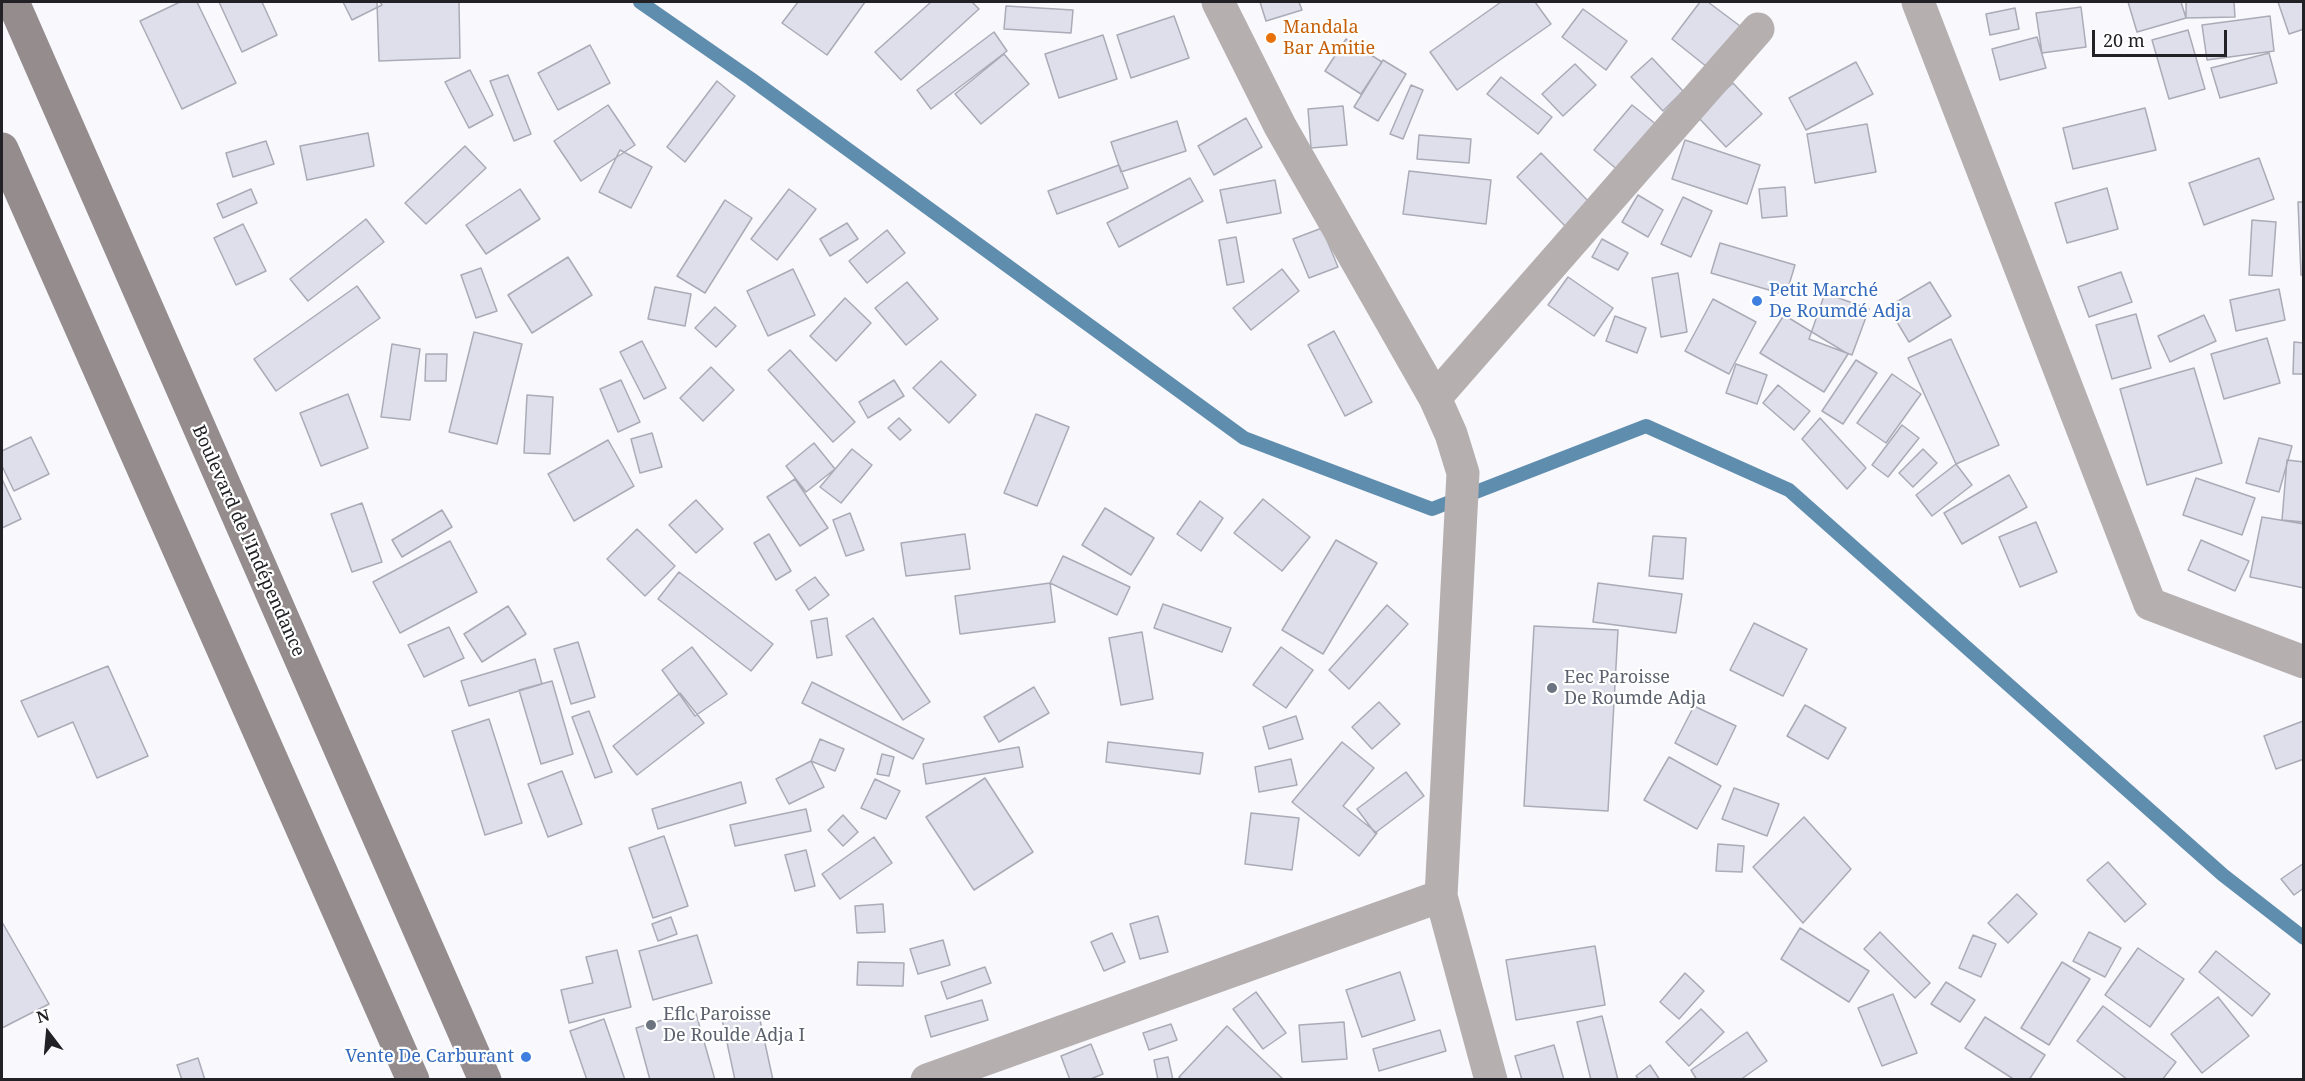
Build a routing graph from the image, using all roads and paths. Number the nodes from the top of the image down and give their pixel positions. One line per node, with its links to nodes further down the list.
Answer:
1 (13, 2): 10 (main road, Boulevard de l'Indépendance)
2 (1218, 2): 6 (street)
3 (1918, 2): 7 (street)
4 (1758, 29): 6 (street)
5 (2, 149): 9 (main road)
6 (1435, 398): 8 (street)
7 (2304, 662)
8 (1441, 896): 11 (street); 12 (street)
9 (413, 1080)
10 (485, 1080)
11 (927, 1080)
12 (1491, 1080)

